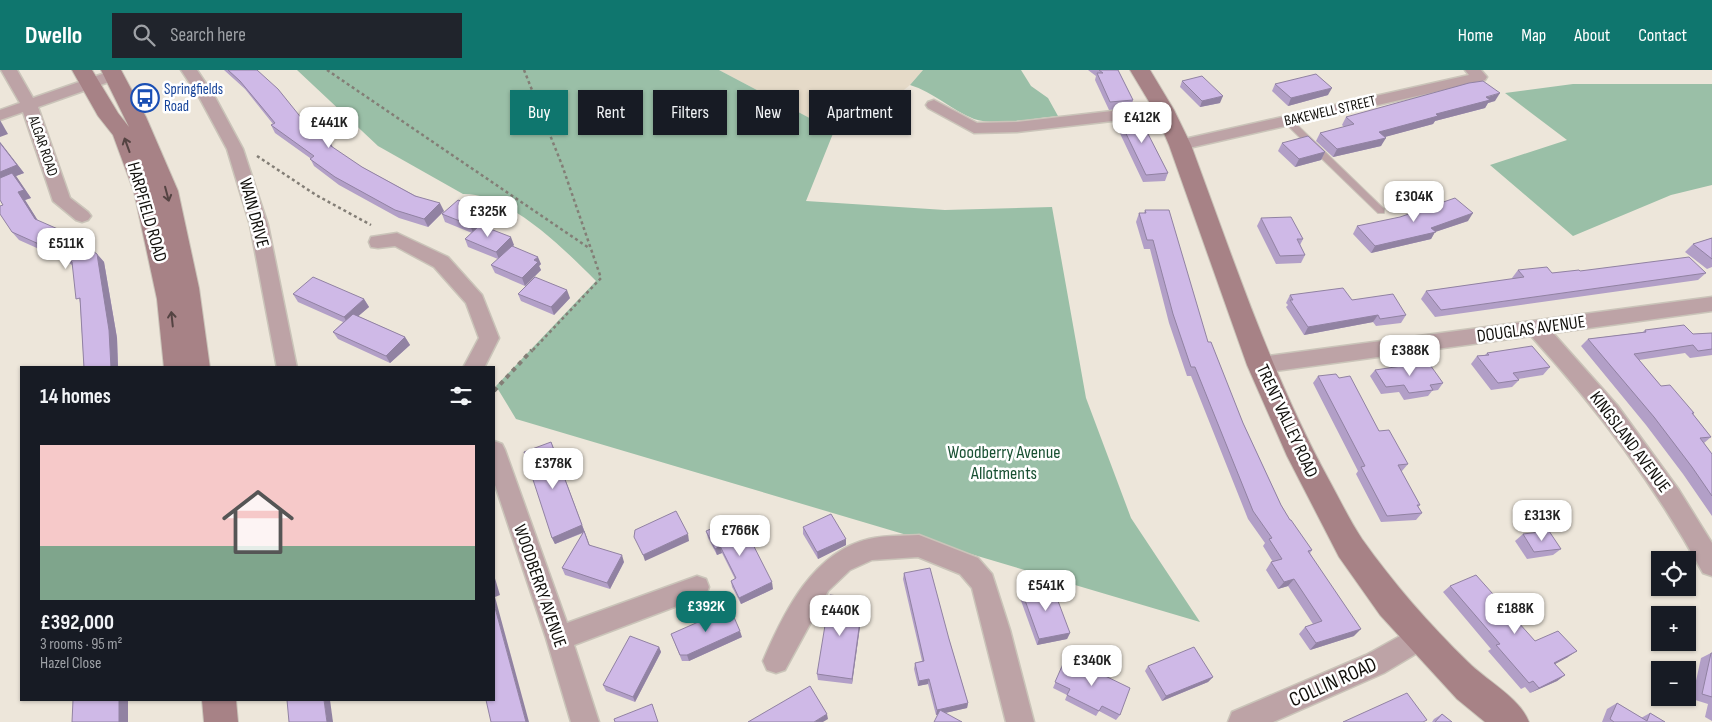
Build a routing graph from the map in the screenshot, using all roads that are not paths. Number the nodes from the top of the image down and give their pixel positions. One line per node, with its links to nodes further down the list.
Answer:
1 (9, 70): 7 (street, ALGAR ROAD)
2 (189, 70): 21 (street, WAIN DRIVE)
3 (1140, 70): 9 (street, TRENT VALLEY ROAD)
4 (113, 72): 6 (street); 20 (street, HARPFIELD ROAD, one-way to 20)
5 (1476, 73): 11 (street, BAKEWELL STREET)
6 (85, 77): 7 (street); 19 (street, HARPFIELD ROAD, one-way to 6)
7 (29, 104): 10 (street); 14 (street, ALGAR ROAD)
8 (934, 105): 9 (street)
9 (1164, 110): 12 (street, TRENT VALLEY ROAD)
10 (0, 115)
11 (1288, 121): 12 (street, BAKEWELL STREET); 13 (lane)
12 (1180, 145): 18 (street, TRENT VALLEY ROAD)
13 (1382, 211)
14 (82, 216)
15 (378, 242): 22 (street)
16 (1712, 304): 17 (street, DOUGLAS AVENUE)
17 (1536, 328): 18 (street, DOUGLAS AVENUE); 24 (street, KINGSLAND AVENUE)
18 (1260, 365): 26 (street, TRENT VALLEY ROAD)
19 (177, 366)
20 (197, 366)
21 (287, 366)
22 (474, 366)
23 (495, 453): 27 (street, WOODBERRY AVENUE)
24 (1712, 565)
25 (697, 587): 27 (street)
26 (1420, 637): 33 (street, COLLIN ROAD); 34 (street, TRENT VALLEY ROAD)
27 (559, 638): 31 (street, WOODBERRY AVENUE)
28 (776, 661): 32 (street)
29 (219, 701): 30 (street)
30 (221, 722)
31 (585, 722)
32 (1020, 722)
33 (1242, 722)
34 (1512, 722)

